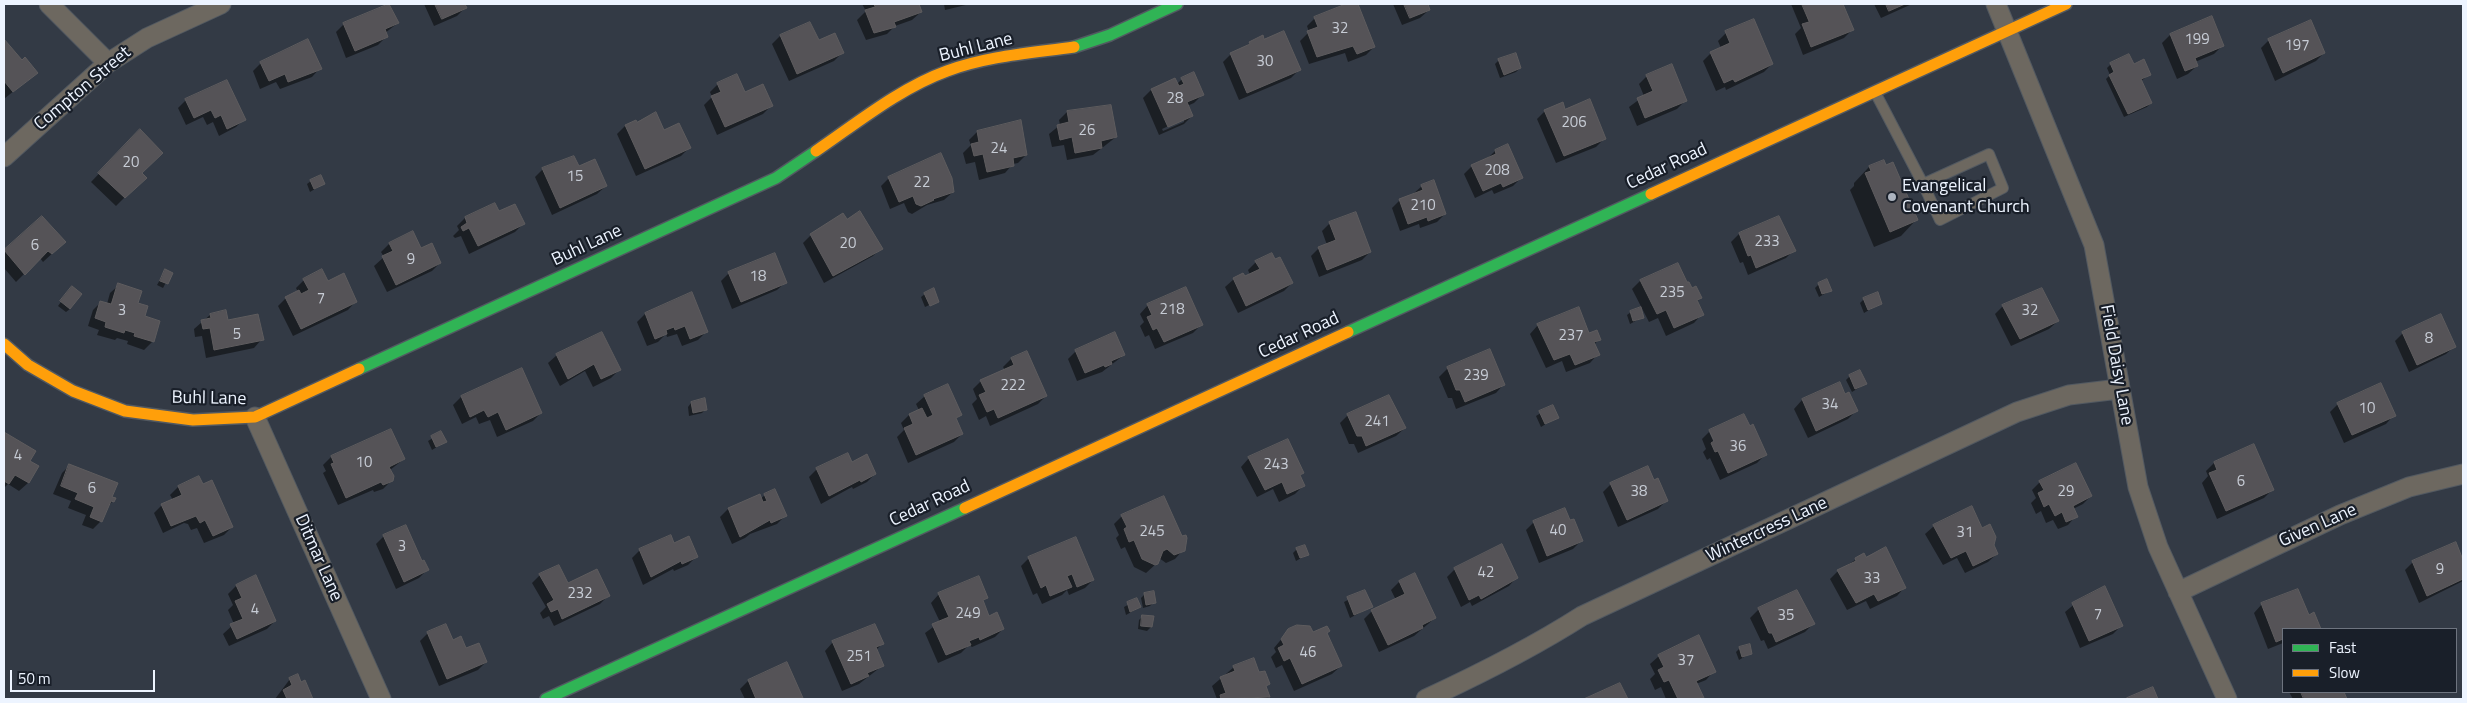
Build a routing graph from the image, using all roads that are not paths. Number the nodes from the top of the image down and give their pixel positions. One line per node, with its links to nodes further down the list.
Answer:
1 (49, 4): 7 (street)
2 (222, 4): 7 (street, Compton Street)
3 (1996, 4): 6 (street, Field Daisy Lane)
4 (2066, 4): 6 (street, Cedar Road)
5 (1166, 6): 13 (street, Buhl Lane)
6 (2008, 30): 8 (street, Cedar Road); 12 (street, Field Daisy Lane)
7 (108, 63): 9 (street, Compton Street)
8 (1874, 92): 10 (lane); 17 (street, Cedar Road)
9 (4, 156)
10 (1923, 184): 10 (lane)
11 (4, 344): 13 (street, Buhl Lane)
12 (2120, 389): 15 (street, Field Daisy Lane); 18 (street, Wintercress Lane)
13 (255, 417): 16 (street, Ditmar Lane)
14 (2463, 474): 15 (street, Given Lane)
15 (2178, 592): 19 (street, Field Daisy Lane)
16 (381, 699)
17 (546, 699)
18 (1426, 699)
19 (2227, 699)

